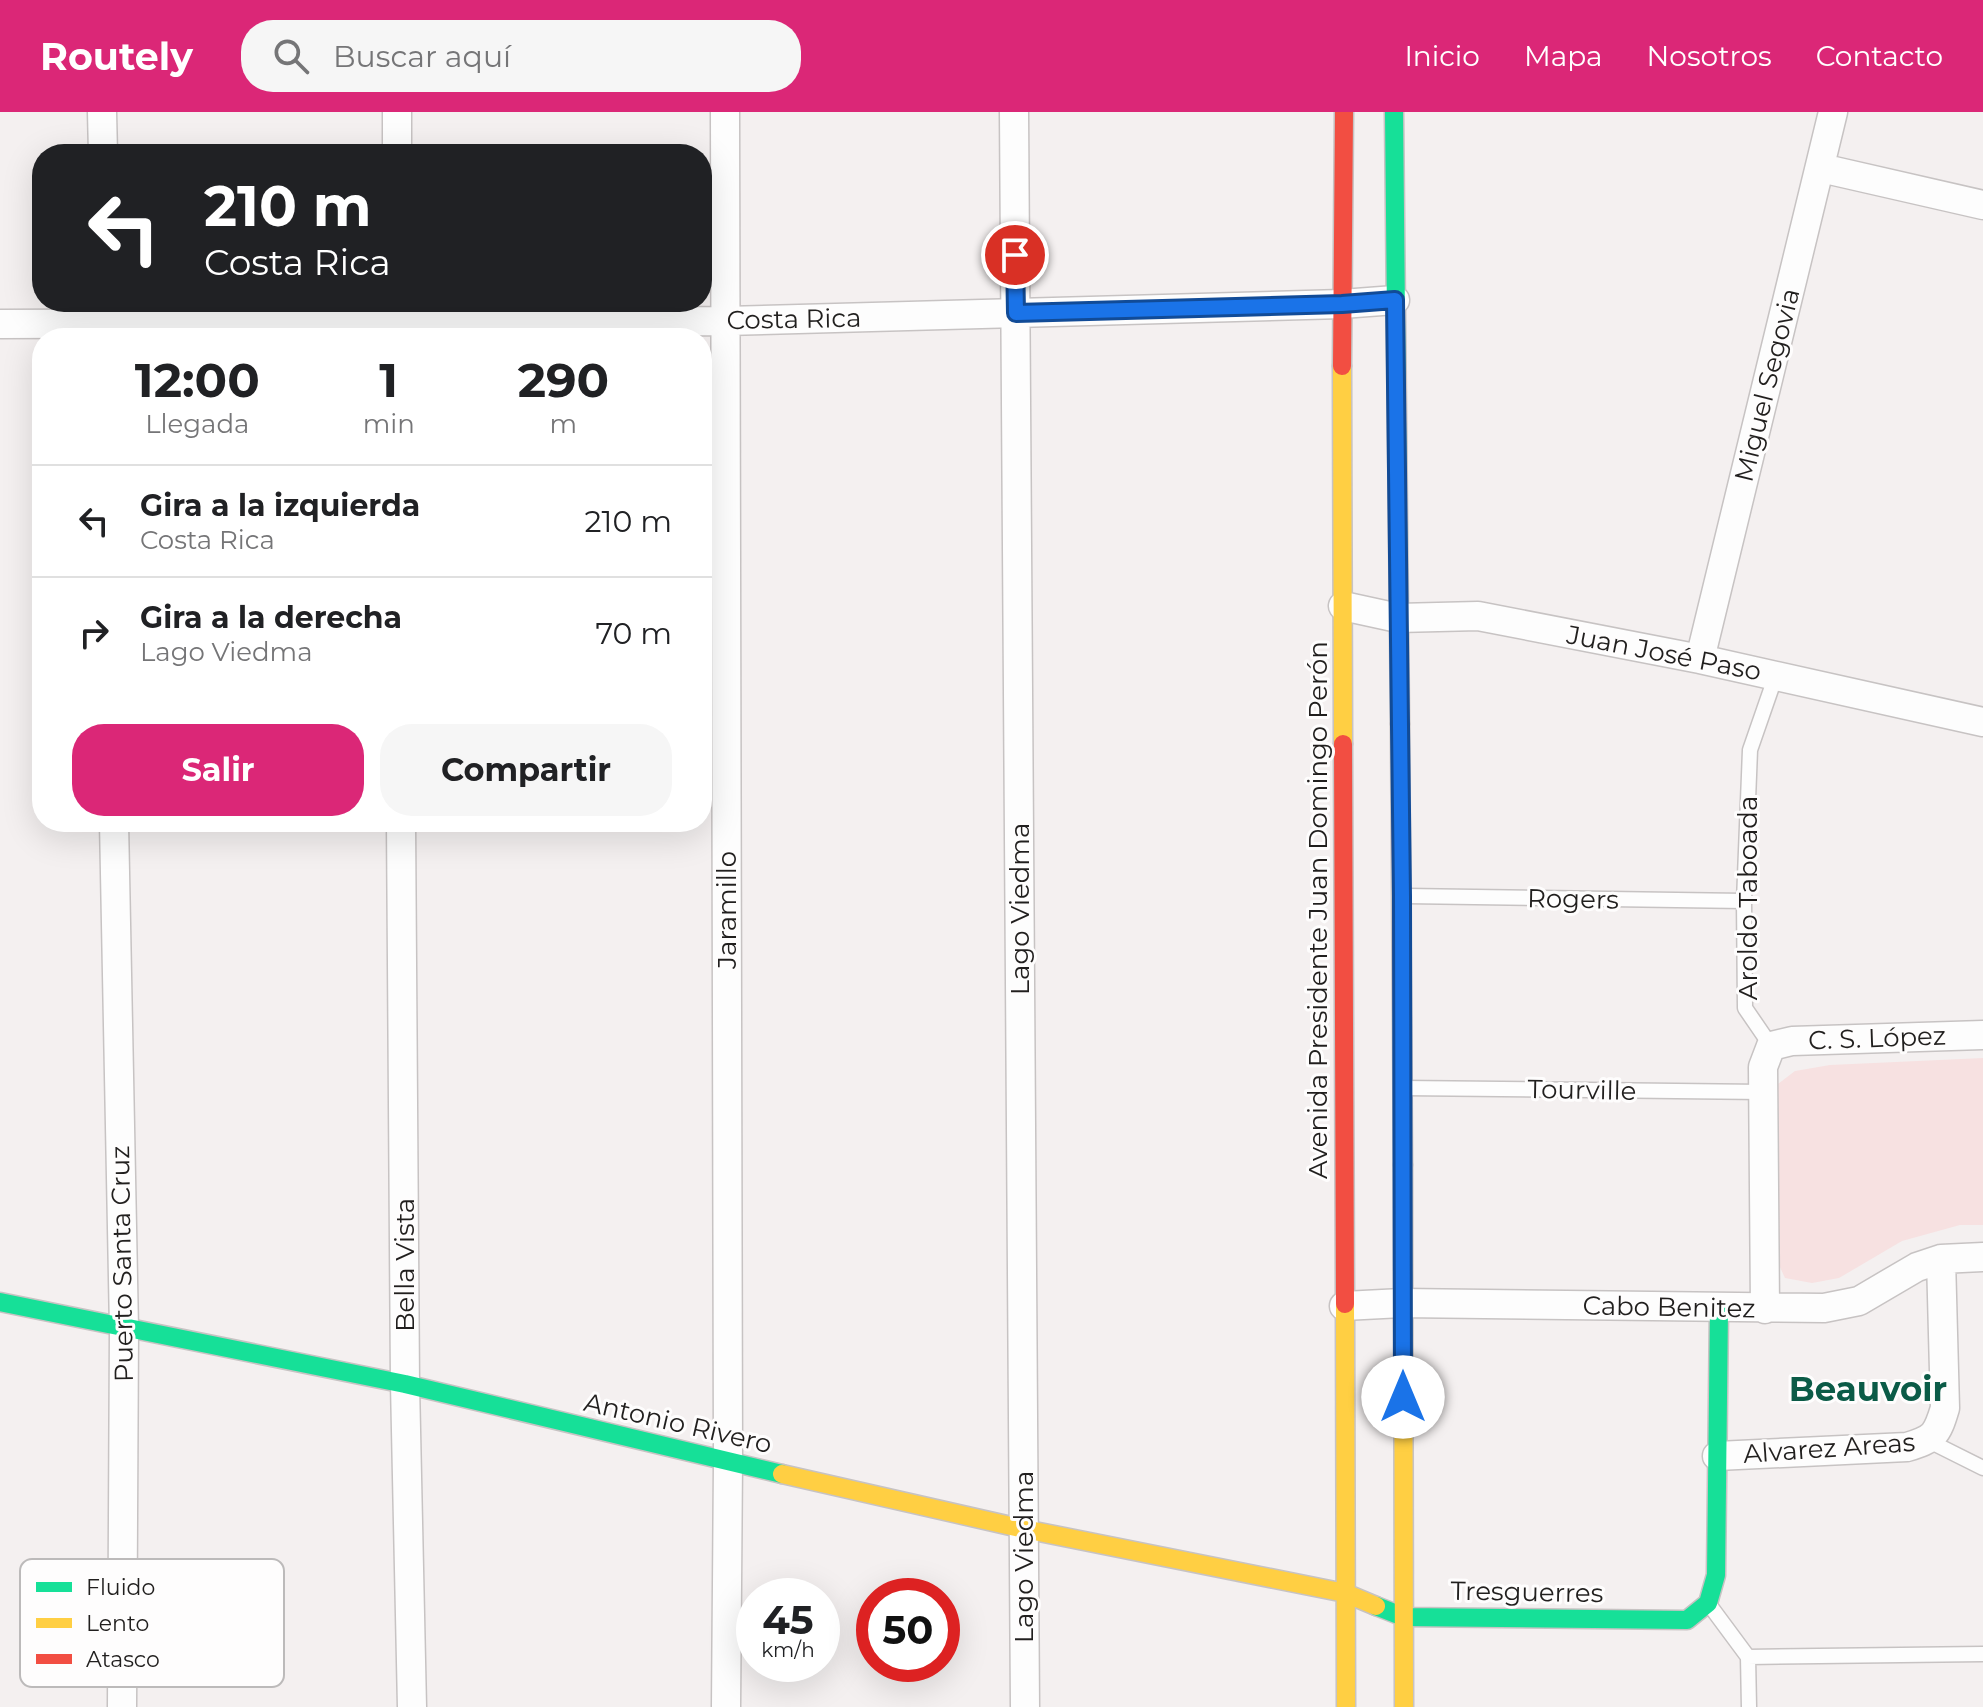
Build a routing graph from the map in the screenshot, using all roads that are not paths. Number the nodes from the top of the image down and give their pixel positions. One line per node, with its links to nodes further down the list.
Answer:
1 (102, 112): 8 (street)
2 (397, 112): 9 (street)
3 (725, 112): 17 (street, Jaramillo)
4 (1014, 112): 14 (street, Lago Viedma)
5 (1344, 112): 13 (main road, Avenida Presidente Juan Domingo Perón)
6 (1394, 112): 12 (main road)
7 (1833, 112): 10 (street, Miguel Segovia)
8 (103, 144)
9 (397, 144)
10 (1821, 168): 11 (street); 21 (street, Miguel Segovia)
11 (1983, 205)
12 (1395, 300): 13 (street, Costa Rica); 20 (main road)
13 (1342, 304): 14 (street, Costa Rica); 19 (main road, Avenida Presidente Juan Domingo Perón)
14 (1016, 313): 17 (street, Costa Rica); 45 (street, Lago Viedma)
15 (398, 320): 16 (street, Costa Rica); 17 (street, Costa Rica)
16 (104, 321): 18 (street, Costa Rica)
17 (726, 321): 43 (street, Jaramillo)
18 (0, 324)
19 (1343, 606): 20 (street, Juan José Paso); 36 (main road, Avenida Presidente Juan Domingo Perón)
20 (1398, 618): 21 (street, Juan José Paso); 26 (main road)
21 (1700, 659): 22 (street, Juan José Paso)
22 (1776, 675): 23 (street, Juan José Paso); 27 (lane, Aroldo Taboada)
23 (1983, 722)
24 (114, 832): 39 (street, Puerto Santa Cruz)
25 (401, 832): 40 (street, Bella Vista)
26 (1402, 896): 27 (lane, Rogers); 30 (main road)
27 (1744, 901): 29 (lane, Aroldo Taboada)
28 (1983, 1035): 29 (street, C. S. López)
29 (1771, 1046): 31 (street)
30 (1401, 1088): 31 (lane, Tourville); 35 (main road)
31 (1763, 1092): 38 (street)
32 (1983, 1257): 33 (street, Cabo Benitez)
33 (1941, 1259): 38 (street, Cabo Benitez); 41 (street)
34 (0, 1302): 39 (main road, Antonio Rivero)
35 (1402, 1303): 36 (street, Cabo Benitez); 37 (street, Cabo Benitez); 49 (main road)
36 (1344, 1306): 47 (main road, Avenida Presidente Juan Domingo Perón)
37 (1719, 1308): 38 (street, Cabo Benitez); 42 (main road)
38 (1765, 1309)
39 (124, 1329): 40 (main road, Antonio Rivero); 46 (street, Puerto Santa Cruz)
40 (405, 1384): 43 (main road, Antonio Rivero); 54 (street, Bella Vista)
41 (1929, 1441): 42 (street, Alvarez Areas); 44 (lane, Alvarez Areas)
42 (1717, 1456): 48 (main road)
43 (728, 1462): 45 (main road, Antonio Rivero); 55 (street, Jaramillo)
44 (1983, 1468)
45 (1024, 1529): 47 (main road, Antonio Rivero); 56 (street, Lago Viedma)
46 (123, 1559)
47 (1345, 1593): 49 (main road, Tresguerres); 57 (main road, Avenida Presidente Juan Domingo Perón)
48 (1708, 1603): 49 (main road, Tresguerres); 51 (lane)
49 (1404, 1617): 58 (main road)
50 (1983, 1654): 51 (lane)
51 (1748, 1657): 59 (lane)
52 (122, 1687): 53 (street, Puerto Santa Cruz)
53 (122, 1707)
54 (412, 1707)
55 (726, 1707)
56 (1025, 1707)
57 (1346, 1707)
58 (1404, 1707)
59 (1749, 1707)

